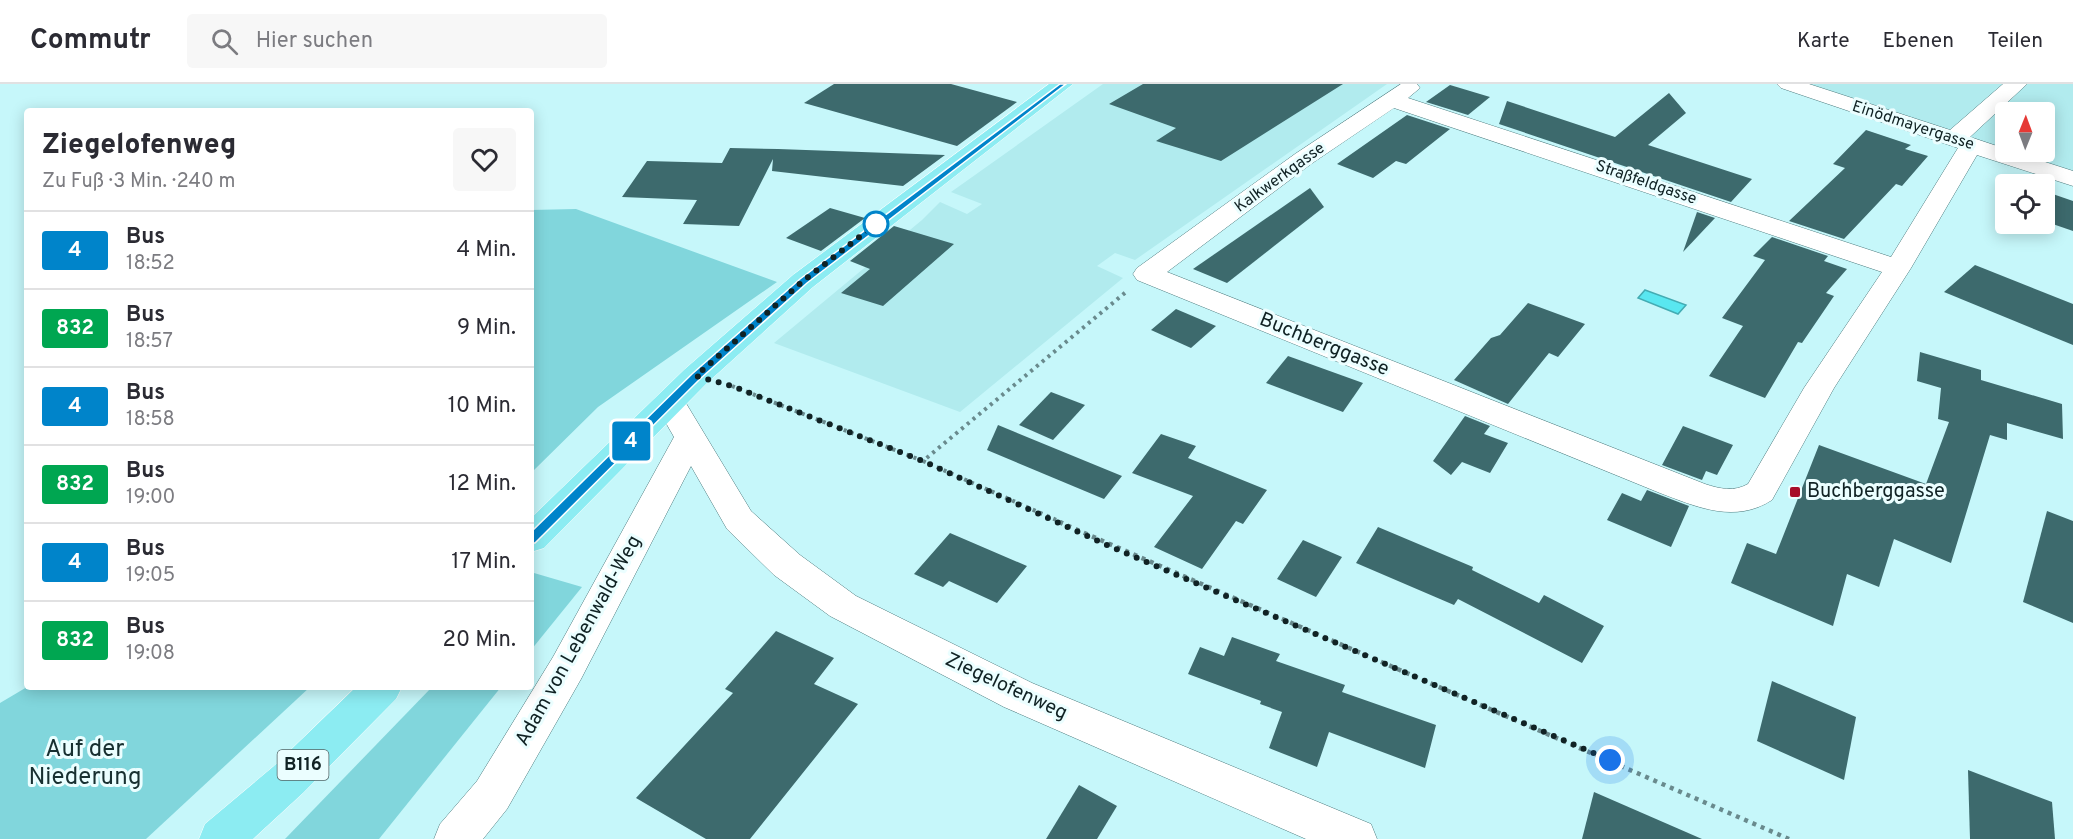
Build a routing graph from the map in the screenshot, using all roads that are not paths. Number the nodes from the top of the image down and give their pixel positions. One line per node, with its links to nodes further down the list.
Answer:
1 (1062, 84): 10 (main road)
2 (1415, 84): 5 (street, Kalkwerkgasse)
3 (1788, 84): 6 (street, Einödmayergasse)
4 (2016, 84): 6 (street, Buchberggasse)
5 (1392, 100): 8 (street, Straßfeldgasse); 9 (street, Kalkwerkgasse)
6 (1962, 142): 7 (street, Einödmayergasse); 8 (street, Buchberggasse)
7 (2073, 179)
8 (1898, 268): 9 (street, Buchberggasse)
9 (1147, 274)
10 (683, 389): 11 (street, Ziegelofenweg); 12 (main road)
11 (691, 435): 15 (street, Adam von Lebenwald-Weg); 16 (street, Ziegelofenweg)
12 (534, 536)
13 (379, 690): 14 (main road, B116)
14 (220, 839)
15 (456, 839)
16 (1355, 839)

